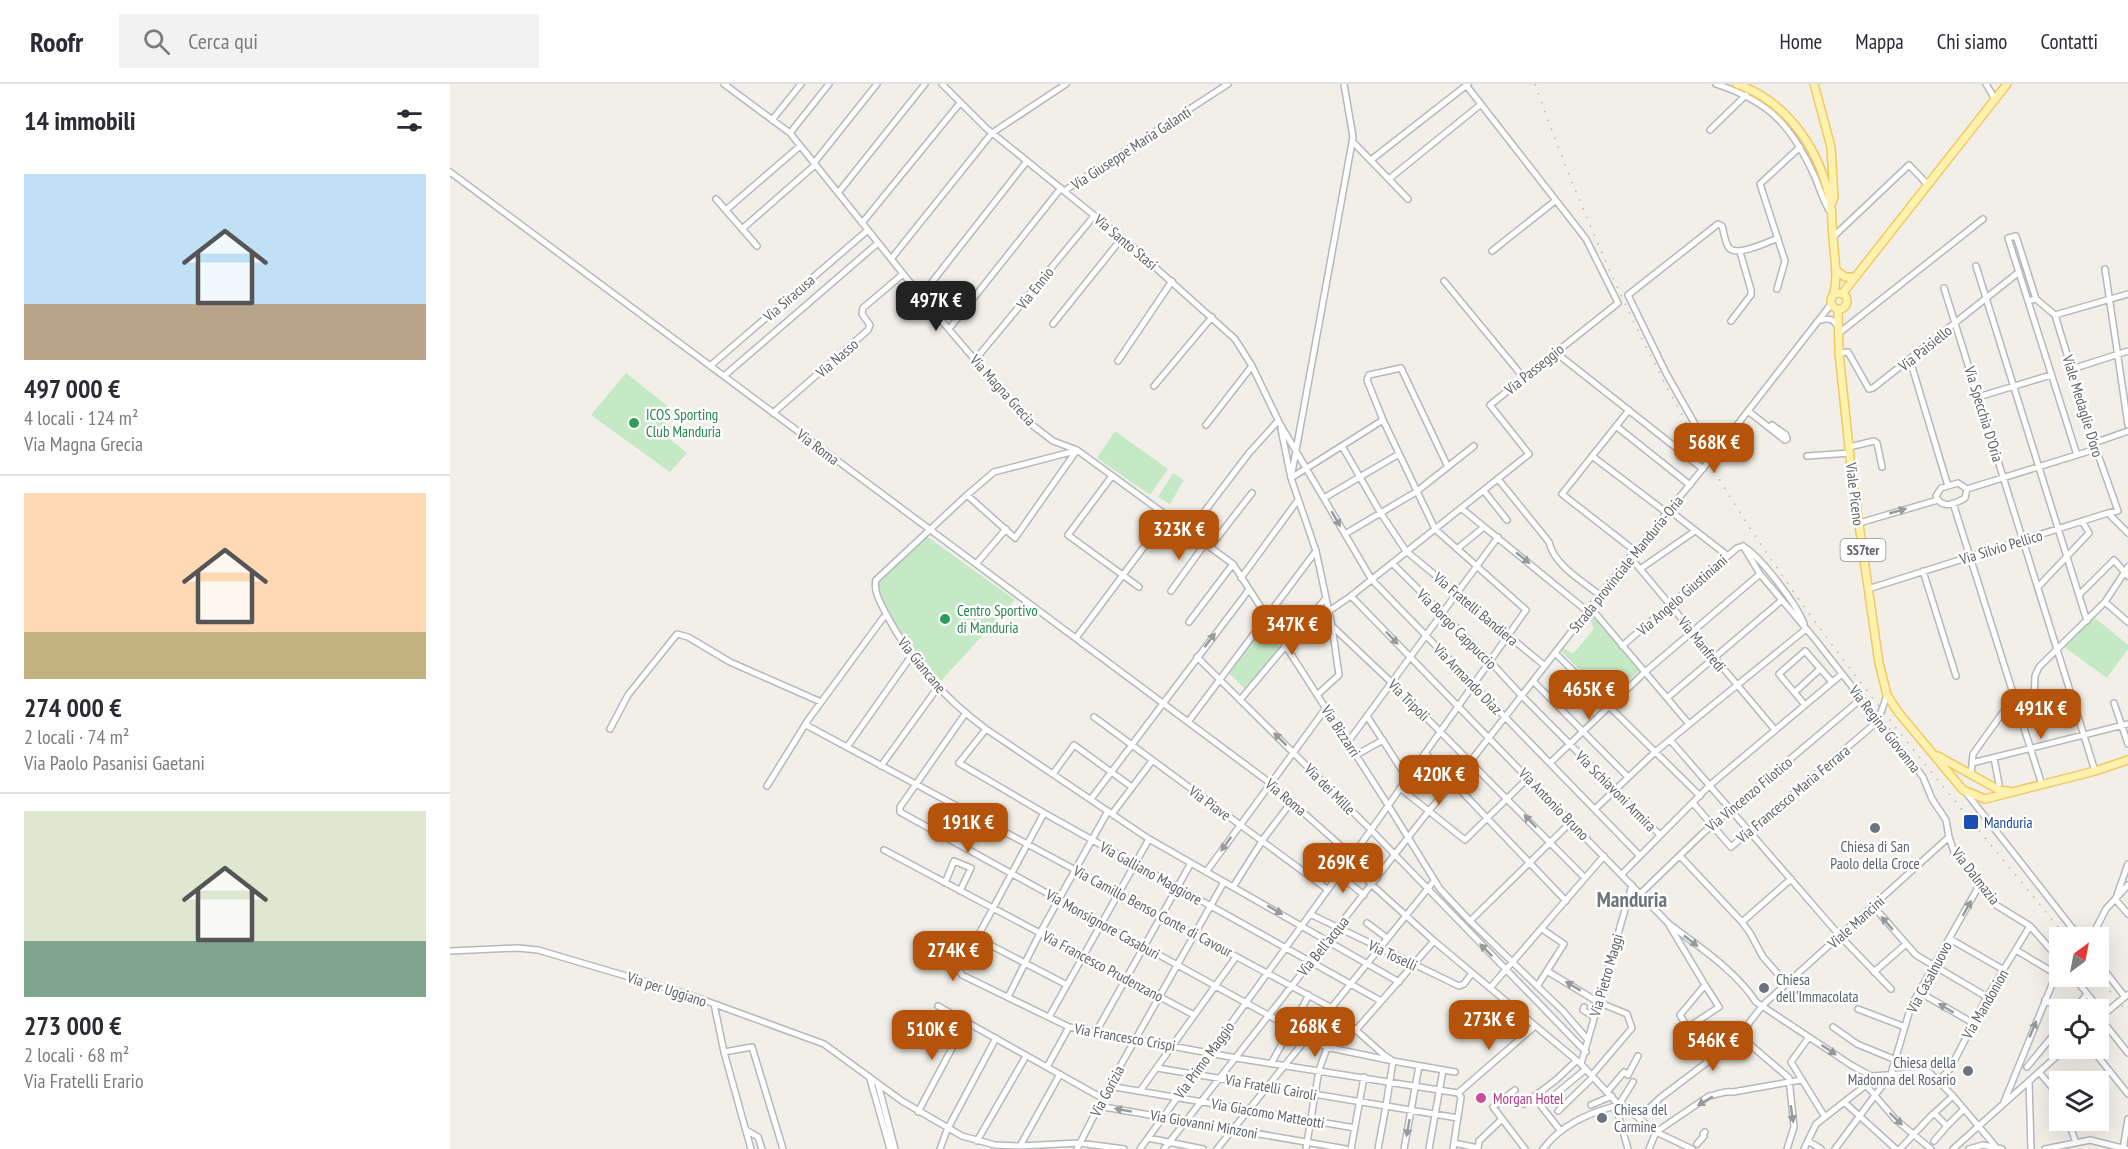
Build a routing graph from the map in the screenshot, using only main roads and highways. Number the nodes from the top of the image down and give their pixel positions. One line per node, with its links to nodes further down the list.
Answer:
1 (1737, 84): 5 (main road)
2 (1814, 84): 4 (main road)
3 (2007, 84): 10 (main road)
4 (1829, 143): 5 (main road); 6 (main road); 7 (main road)
5 (1814, 152): 7 (main road)
6 (1832, 162): 7 (main road); 8 (main road)
7 (1821, 168): 8 (main road)
8 (1831, 210): 9 (main road)
9 (1835, 273): 10 (main road); 11 (main road)
10 (1855, 277): 11 (main road)
11 (1839, 301): 12 (main road, Viale Piceno / SS7ter)
12 (1930, 752): 14 (main road, SS7ter); 15 (main road, SS7ter)
13 (2128, 760): 17 (main road)
14 (1958, 769): 15 (main road); 16 (main road, SS7ter)
15 (1953, 777): 18 (main road, SS7ter)
16 (1990, 785): 17 (main road, SS7ter); 18 (main road)
17 (2014, 792): 18 (main road)
18 (1988, 798)

